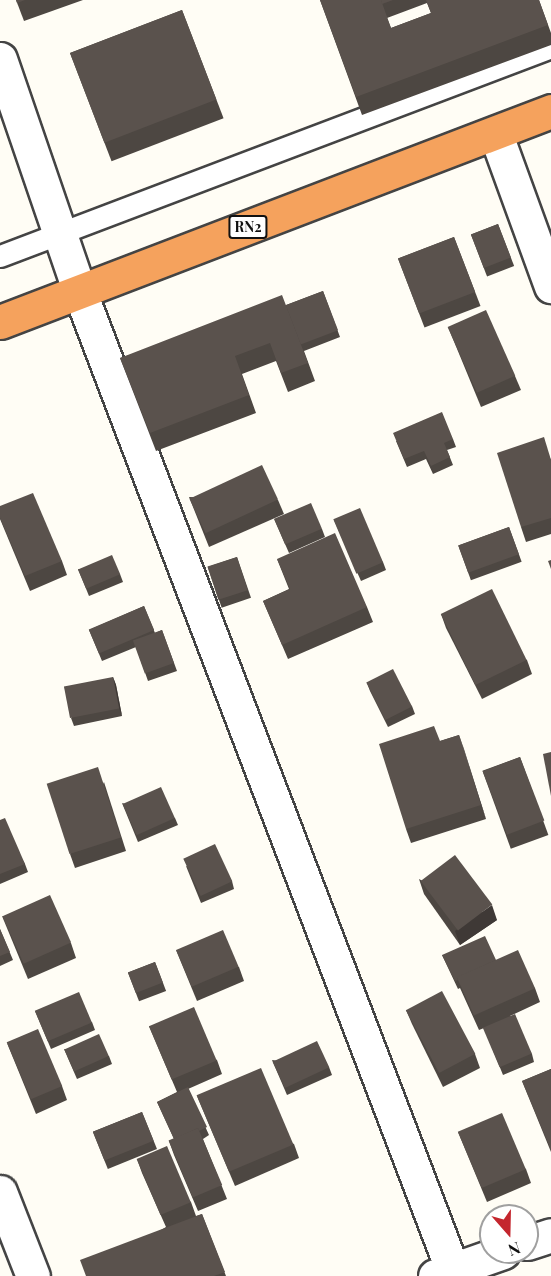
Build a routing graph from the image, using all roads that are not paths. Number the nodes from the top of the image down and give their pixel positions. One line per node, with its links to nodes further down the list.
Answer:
1 (551, 47): 5 (lane)
2 (0, 59): 5 (street)
3 (551, 111): 4 (highway, RN2)
4 (496, 135): 7 (street); 8 (highway, RN2)
5 (60, 234): 6 (lane); 8 (street)
6 (0, 256)
7 (551, 286)
8 (79, 290): 9 (highway, RN2); 12 (street)
9 (0, 322)
10 (0, 1192): 13 (street)
11 (479, 1262): 12 (street)
12 (448, 1274)
13 (33, 1276)

